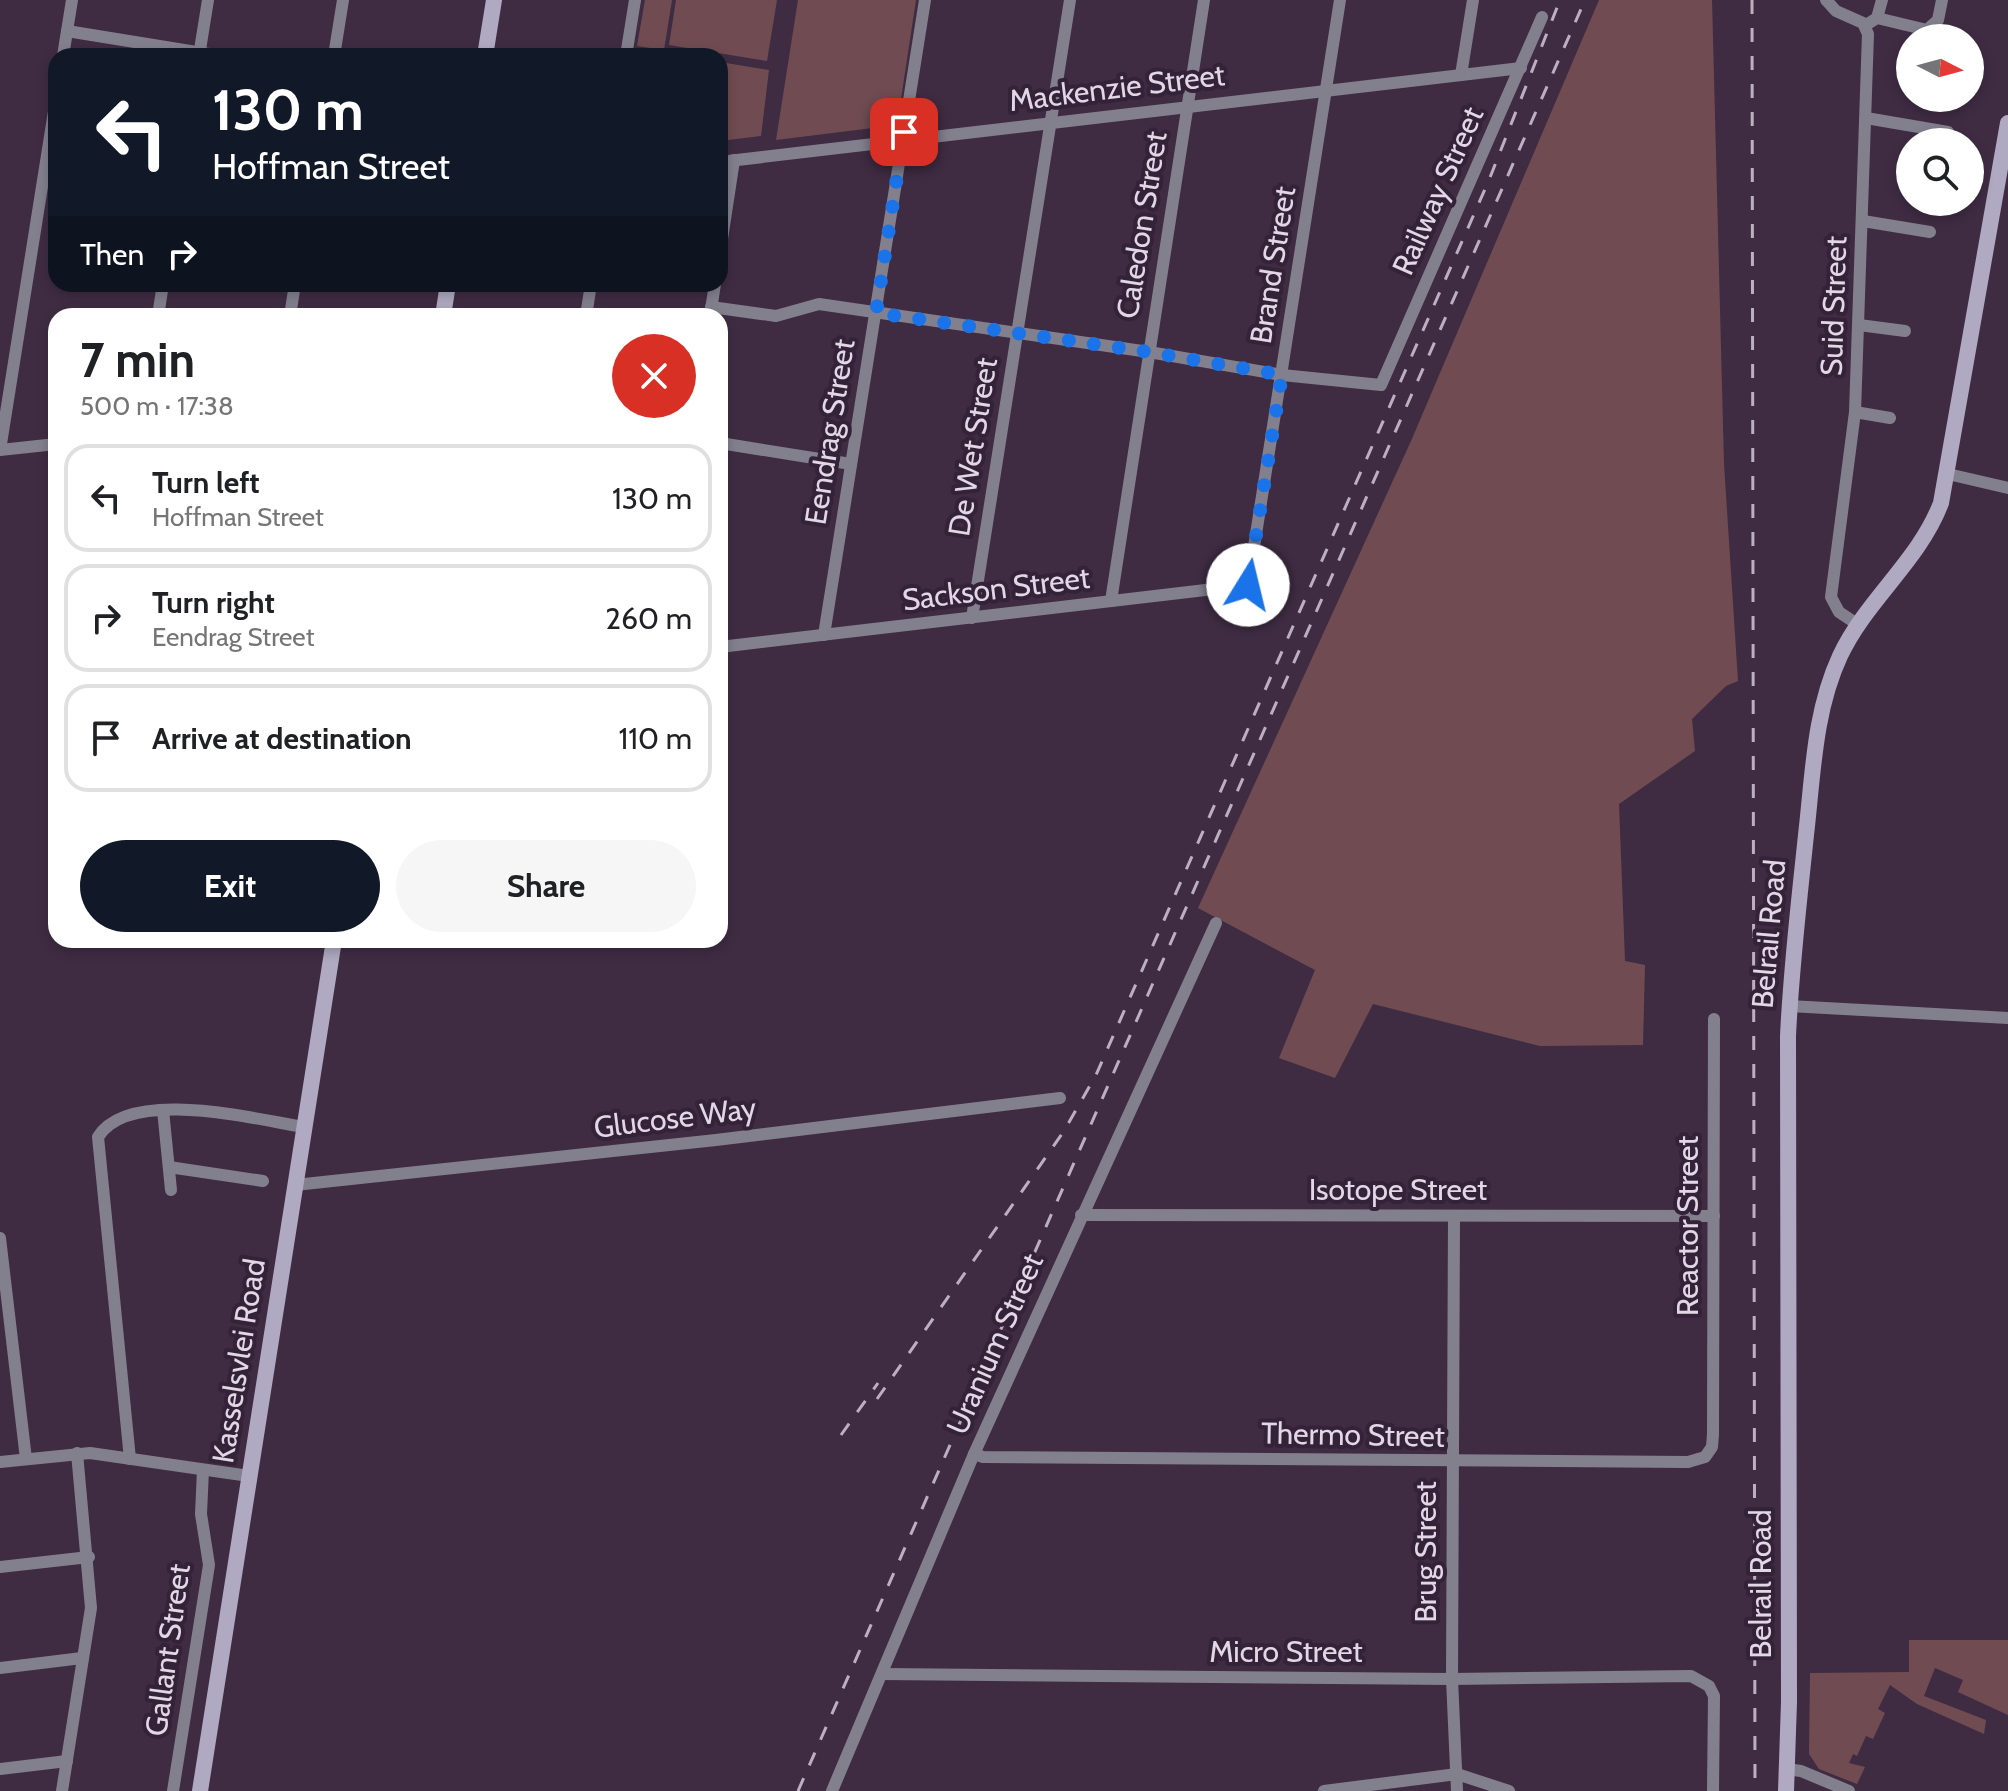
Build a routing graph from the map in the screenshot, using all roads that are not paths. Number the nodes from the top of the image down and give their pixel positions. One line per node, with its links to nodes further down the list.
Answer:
1 (72, 0): 16 (street)
2 (208, 0): 19 (street)
3 (343, 0): 20 (street)
4 (494, 0): 21 (street)
5 (635, 0): 22 (street)
6 (925, 0): 31 (street, Eendrag Street)
7 (1070, 0): 28 (street, De Wet Street)
8 (1204, 0): 26 (street, Caledon Street)
9 (1340, 0): 25 (street, Brand Street)
10 (1473, 0): 24 (street)
11 (1826, 0): 15 (street)
12 (1882, 0): 15 (street, Suid Street)
13 (1942, 0): 15 (street)
14 (1542, 17): 23 (street, Railway Street)
15 (1871, 22): 27 (street, Suid Street)
16 (67, 31): 17 (street); 18 (street)
17 (64, 48)
18 (165, 48)
19 (201, 48)
20 (335, 48)
21 (486, 48)
22 (627, 48)
23 (1521, 68): 24 (street, Mackenzie Street); 44 (street, Railway Street)
24 (1461, 75): 25 (street, Mackenzie Street)
25 (1326, 89): 26 (street, Mackenzie Street); 44 (street, Brand Street)
26 (1188, 104): 28 (street, Mackenzie Street); 43 (street, Caledon Street)
27 (1866, 118): 30 (street); 36 (street, Suid Street)
28 (1052, 123): 31 (street, Mackenzie Street); 42 (street, De Wet Street)
29 (2008, 123): 51 (street, Belrail Road)
30 (1925, 128)
31 (903, 140): 33 (street, Mackenzie Street); 39 (street, Eendrag Street)
32 (48, 149): 49 (street)
33 (734, 160): 34 (street, Mackenzie Street); 35 (street)
34 (728, 161)
35 (728, 199)
36 (1863, 221): 37 (street); 40 (street, Suid Street)
37 (1930, 232)
38 (728, 313): 39 (street)
39 (876, 313): 42 (street); 50 (street, Eendrag Street)
40 (1859, 325): 41 (street); 45 (street, Suid Street)
41 (1905, 331)
42 (1017, 333): 43 (street); 56 (street, De Wet Street)
43 (1149, 352): 44 (street); 55 (street, Caledon Street)
44 (1282, 375): 53 (street, Brand Street)
45 (1855, 412): 46 (street); 57 (street, Suid Street)
46 (1890, 418)
47 (728, 444): 50 (street)
48 (48, 445): 49 (street)
49 (0, 450)
50 (851, 464): 58 (street, Eendrag Street)
51 (1948, 474): 52 (street); 57 (street, Belrail Road)
52 (2008, 488)
53 (1248, 585): 54 (street, Sackson Street); 55 (street, Sackson Street)
54 (1277, 585)
55 (1111, 601): 56 (street, Sackson Street)
56 (972, 618): 58 (street, Sackson Street)
57 (1857, 624): 62 (street, Belrail Road)
58 (824, 635): 59 (street, Sackson Street)
59 (728, 646)
60 (1216, 923): 72 (street, Uranium Street)
61 (333, 948): 67 (street, Kasselsvlei Road)
62 (1789, 1006): 63 (street); 93 (street, Belrail Road)
63 (2008, 1018)
64 (1714, 1019): 74 (street, Reactor Street)
65 (1060, 1098): 70 (street, Glucose Way)
66 (163, 1110): 67 (street); 68 (street); 80 (street)
67 (304, 1127): 70 (street, Kasselsvlei Road)
68 (169, 1167): 69 (street); 71 (street)
69 (263, 1181)
70 (295, 1185): 84 (street, Kasselsvlei Road)
71 (171, 1190)
72 (1081, 1215): 73 (street, Isotope Street); 78 (street, Uranium Street)
73 (1454, 1216): 74 (street, Isotope Street); 82 (street, Brug Street)
74 (1714, 1216): 76 (street, Reactor Street)
75 (0, 1238): 79 (street)
76 (1713, 1434): 82 (street, Thermo Street)
77 (77, 1453): 79 (street); 80 (street); 85 (street)
78 (974, 1454): 82 (street, Thermo Street); 89 (street, Uranium Street)
79 (26, 1459): 81 (street)
80 (130, 1459): 83 (street)
81 (0, 1462)
82 (1452, 1462): 90 (street, Brug Street)
83 (203, 1470): 84 (street); 96 (street, Gallant Street)
84 (249, 1476): 97 (street, Kasselsvlei Road)
85 (89, 1557): 86 (street); 87 (street)
86 (0, 1567)
87 (82, 1658): 88 (street); 91 (street)
88 (0, 1668)
89 (882, 1674): 90 (street, Micro Street); 98 (street, Uranium Street)
90 (1452, 1679): 94 (street, Brug Street); 102 (street, Micro Street)
91 (67, 1761): 92 (street); 95 (street)
92 (0, 1769)
93 (1786, 1769): 103 (street, Belrail Road); 104 (street)
94 (1457, 1774): 99 (street); 100 (street, Brug Street); 101 (street)
95 (62, 1791)
96 (173, 1791)
97 (200, 1791)
98 (832, 1791)
99 (1324, 1791)
100 (1457, 1791)
101 (1509, 1791)
102 (1713, 1791)
103 (1786, 1791)
104 (1849, 1791)

